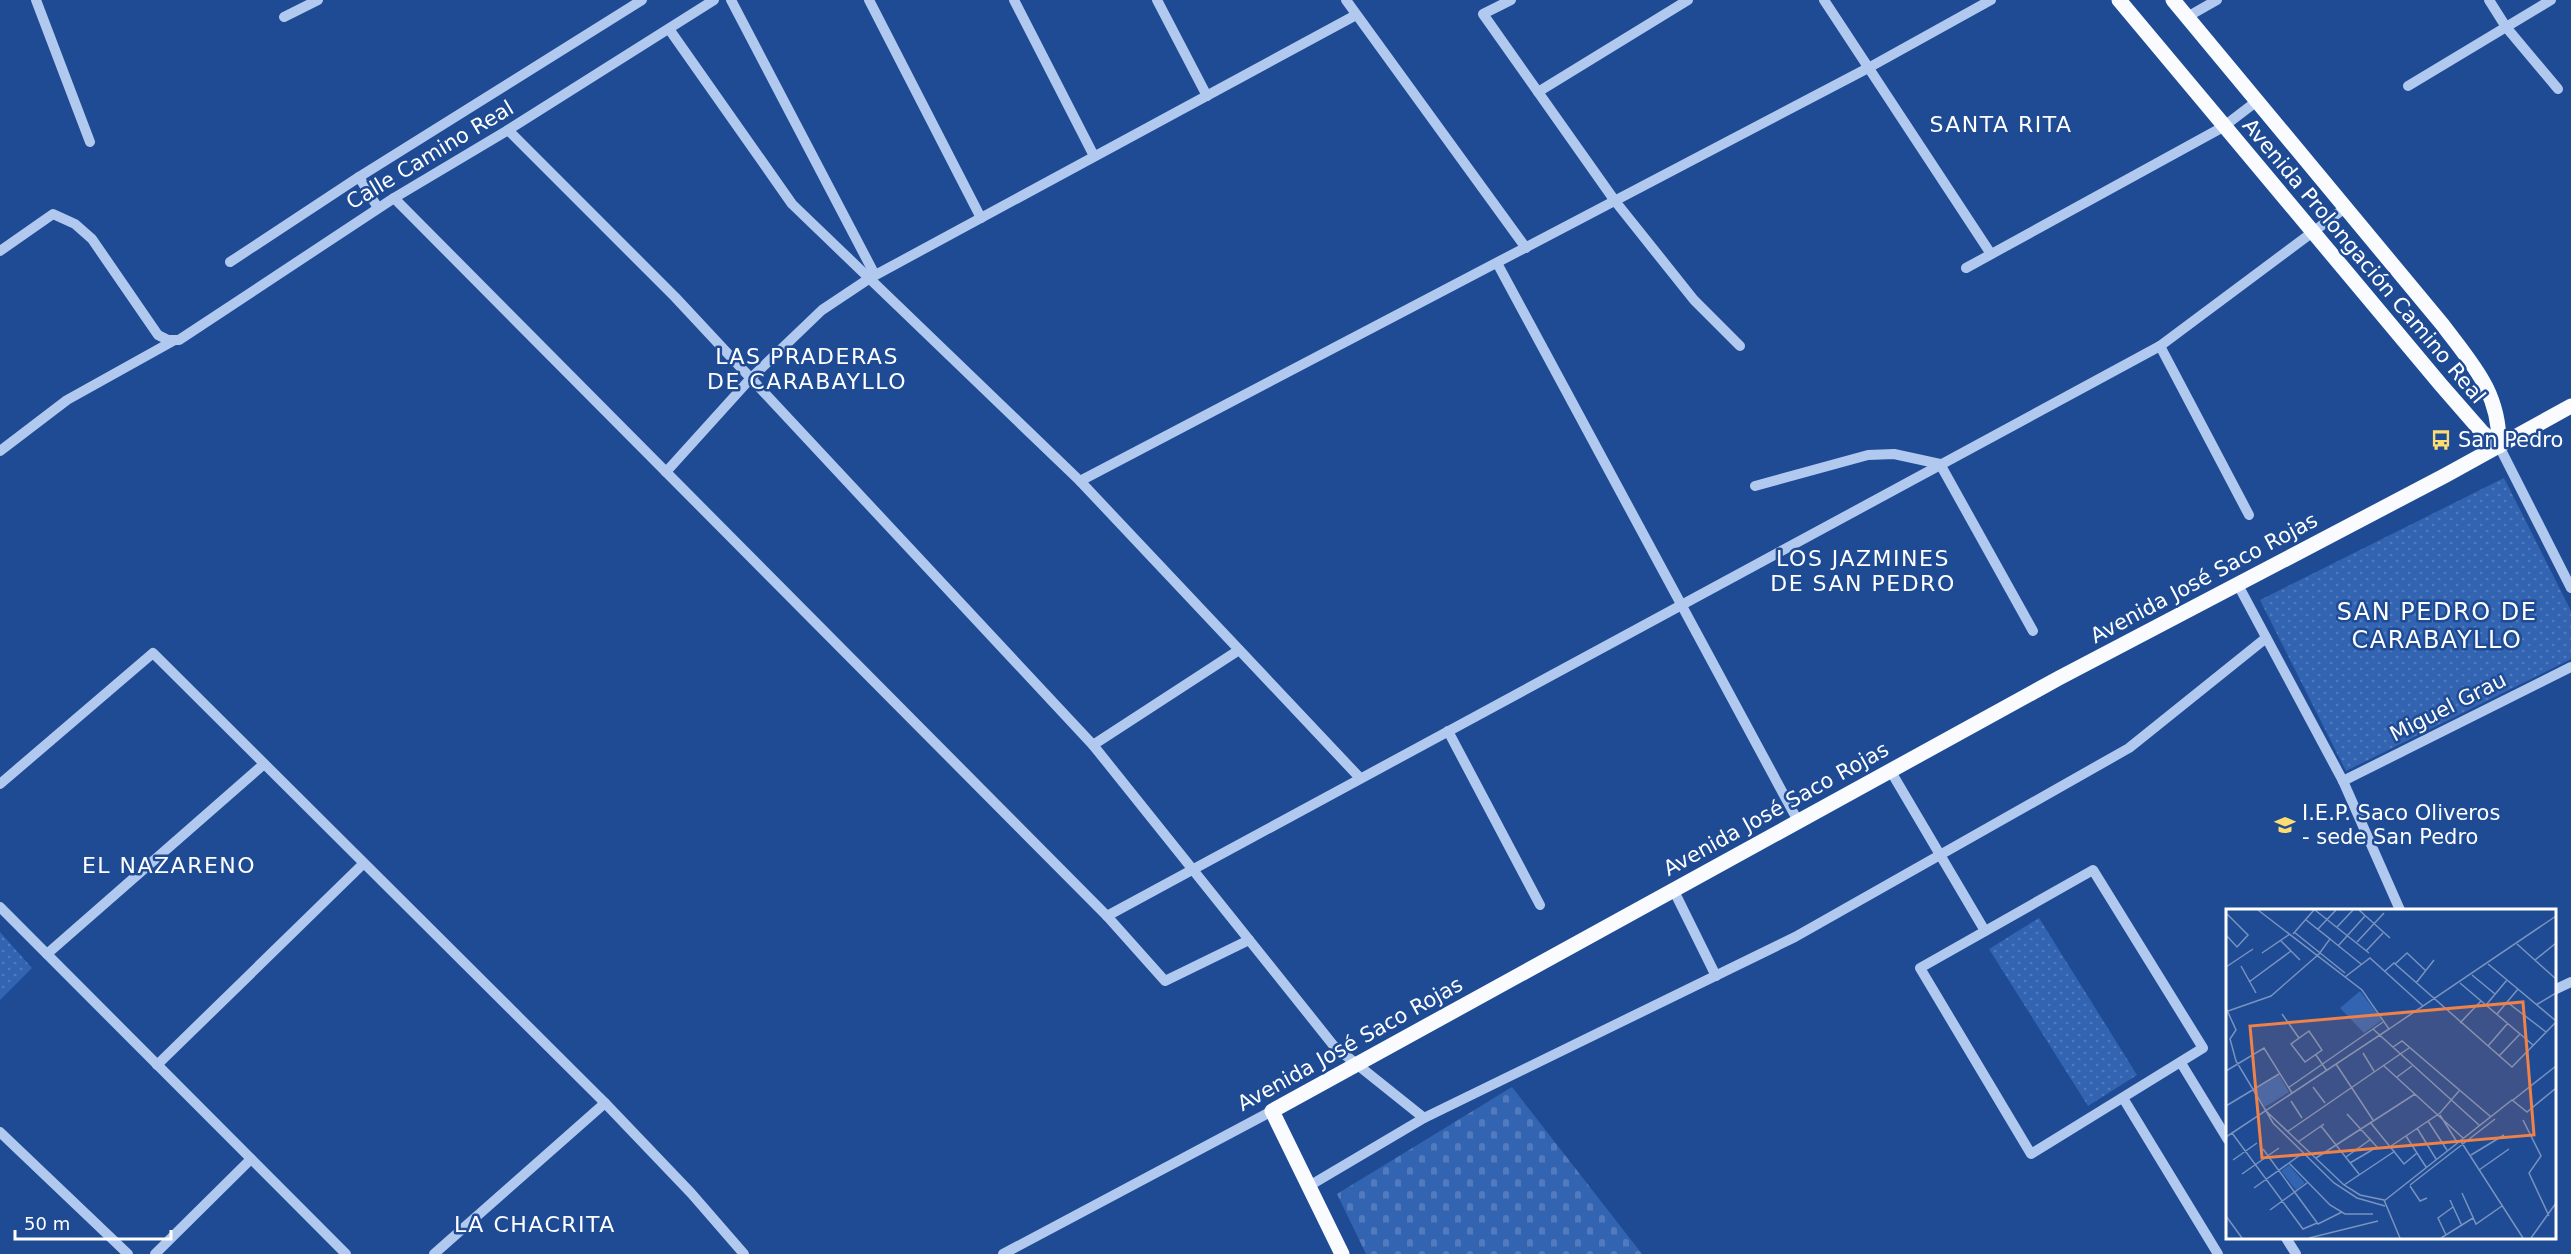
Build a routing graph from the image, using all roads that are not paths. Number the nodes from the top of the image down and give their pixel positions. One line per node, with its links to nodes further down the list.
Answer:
1 (36, 0): 33 (street)
2 (318, 0): 21 (street)
3 (642, 0): 35 (street)
4 (714, 0): 19 (street, Calle Camino Real)
5 (731, 0): 48 (street)
6 (869, 0): 40 (street)
7 (1014, 0): 34 (street)
8 (1157, 0): 29 (street)
9 (1346, 0): 20 (street)
10 (1511, 0): 28 (street)
11 (1688, 0): 28 (street)
12 (1824, 0): 25 (street)
13 (1991, 0): 25 (street)
14 (2119, 0): 31 (main road, Avenida Prolongación Camino Real)
15 (2173, 0): 22 (main road, Avenida Prolongación Camino Real)
16 (2217, 0): 22 (street)
17 (2489, 0): 23 (street)
18 (2551, 0): 23 (street)
19 (697, 5): 24 (street, Calle Camino Real)
20 (1356, 15): 29 (street); 42 (street)
21 (284, 17)
22 (2187, 17): 30 (main road, Avenida Prolongación Camino Real)
23 (2506, 27): 26 (street); 27 (street)
24 (669, 29): 32 (street, Calle Camino Real); 48 (street)
25 (1870, 67): 37 (street); 44 (street)
26 (2408, 87)
27 (2558, 89)
28 (1538, 92): 37 (street)
29 (1207, 96): 34 (street)
30 (2257, 101): 31 (street); 39 (main road, Avenida Prolongación Camino Real)
31 (2223, 127): 41 (main road, Avenida Prolongación Camino Real); 44 (street)
32 (508, 130): 36 (street, Calle Camino Real); 52 (street)
33 (90, 142)
34 (1094, 156): 40 (street)
35 (359, 177): 38 (street); 45 (street)
36 (393, 198): 38 (street, Calle Camino Real); 57 (street)
37 (1615, 201): 42 (street); 50 (street)
38 (378, 208): 49 (street, Calle Camino Real)
39 (2345, 208): 41 (street); 54 (main road, Avenida Prolongación Camino Real)
40 (981, 218): 48 (street)
41 (2314, 233): 51 (street); 54 (main road, Avenida Prolongación Camino Real)
42 (1526, 248): 46 (street)
43 (0, 251): 49 (street)
44 (1991, 254): 47 (street)
45 (230, 262)
46 (1497, 263): 58 (street); 63 (street)
47 (1966, 268)
48 (872, 276): 52 (street); 58 (street)
49 (171, 340): 55 (street, Calle Camino Real)
50 (1740, 346)
51 (2160, 346): 56 (street); 60 (street)
52 (751, 378): 57 (street); 69 (street)
53 (2571, 406): 54 (main road, Avenida José Saco Rojas)
54 (2499, 446): 61 (main road, Avenida José Saco Rojas); 62 (street)
55 (0, 452)
56 (1940, 464): 59 (street); 63 (street); 64 (street)
57 (666, 472): 83 (street)
58 (1080, 482): 66 (street)
59 (1755, 486)
60 (2249, 515)
61 (2237, 583): 65 (street); 71 (main road, Avenida José Saco Rojas)
62 (2571, 588)
63 (1679, 605): 68 (street); 75 (street)
64 (2033, 631)
65 (2266, 638): 73 (street); 76 (street)
66 (1239, 650): 69 (street); 72 (street)
67 (2571, 668): 73 (street, Miguel Grau)
68 (1448, 730): 72 (street); 80 (street)
69 (1093, 745): 78 (street)
70 (264, 764): 74 (street); 77 (street); 86 (street)
71 (1890, 770): 75 (main road, Avenida José Saco Rojas); 76 (street)
72 (1360, 778): 78 (street)
73 (2343, 781): 82 (street)
74 (0, 784)
75 (1798, 821): 79 (main road, Avenida José Saco Rojas)
76 (1940, 854): 84 (street); 87 (street)
77 (363, 864): 92 (street); 94 (street)
78 (1193, 869): 83 (street); 85 (street)
79 (1672, 889): 87 (street); 91 (main road, Avenida José Saco Rojas)
80 (1540, 904)
81 (0, 907): 86 (street)
82 (2400, 909)
83 (1107, 916): 85 (street)
84 (1986, 931): 90 (street); 93 (street)
85 (1249, 940): 91 (street)
86 (47, 954): 92 (street)
87 (1716, 976): 96 (street)
88 (2571, 982): 89 (street)
89 (2556, 989)
90 (2181, 1063): 93 (street); 98 (street)
91 (1359, 1064): 95 (main road, Avenida José Saco Rojas); 96 (street)
92 (157, 1065): 99 (street)
93 (2123, 1098): 109 (street)
94 (605, 1103): 105 (street); 106 (street)
95 (1272, 1111): 100 (main road); 107 (street, Avenida José Saco Rojas)
96 (1424, 1118): 100 (street)
97 (0, 1132): 103 (street)
98 (2226, 1137)
99 (251, 1159): 102 (street); 104 (street)
100 (1309, 1186): 108 (main road)
101 (2287, 1239): 110 (street)
102 (343, 1253)
103 (128, 1254)
104 (155, 1254)
105 (434, 1254)
106 (744, 1254)
107 (1003, 1254)
108 (1342, 1254)
109 (2218, 1254)
110 (2296, 1254)

